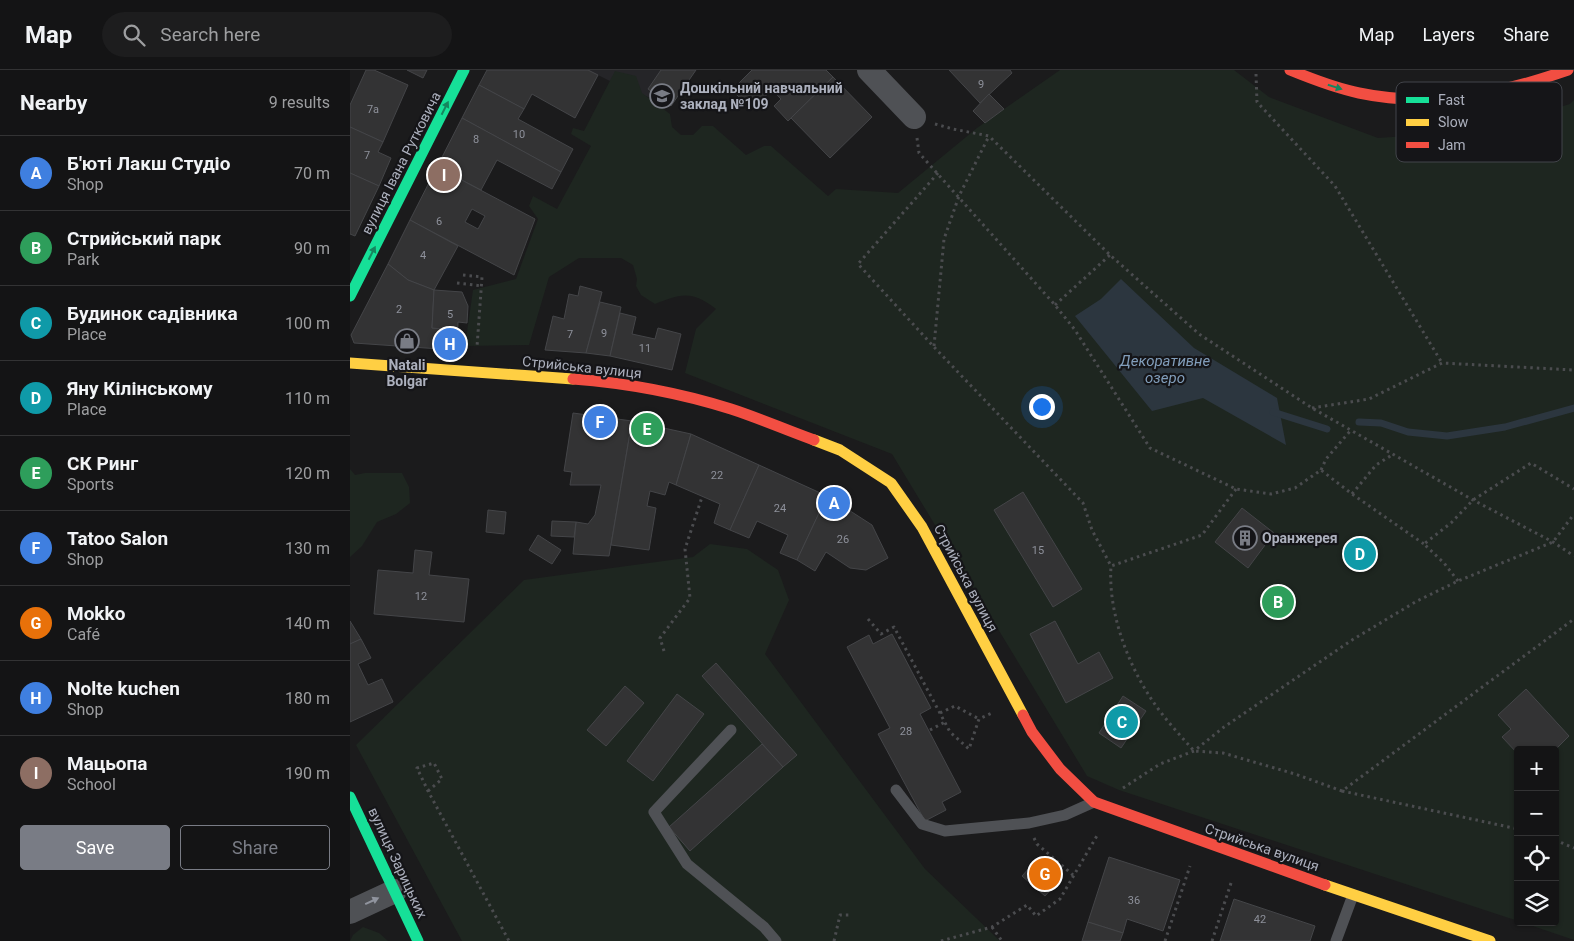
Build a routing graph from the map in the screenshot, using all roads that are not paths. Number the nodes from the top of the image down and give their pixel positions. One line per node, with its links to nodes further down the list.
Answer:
1 (464, 70): 8 (main road, вулиця Івана Рутковича, one-way to 1)
2 (869, 70): 7 (street)
3 (1290, 70): 6 (main road, one-way to 6)
4 (1568, 70): 5 (main road, one-way to 4)
5 (1533, 82)
6 (1396, 99)
7 (914, 117)
8 (350, 296)
9 (350, 363): 13 (main road, Стрийська вулиця)
10 (731, 730): 18 (lane)
11 (896, 790): 13 (lane)
12 (350, 798): 14 (main road, вулиця Зарицьких)
13 (1094, 802): 15 (main road, Стрийська вулиця)
14 (395, 891): 16 (street, one-way to 14); 17 (main road, вулиця Зарицьких)
15 (1353, 895): 19 (lane); 20 (main road, Стрийська вулиця)
16 (350, 912)
17 (418, 941)
18 (776, 941)
19 (1336, 941)
20 (1490, 941)

